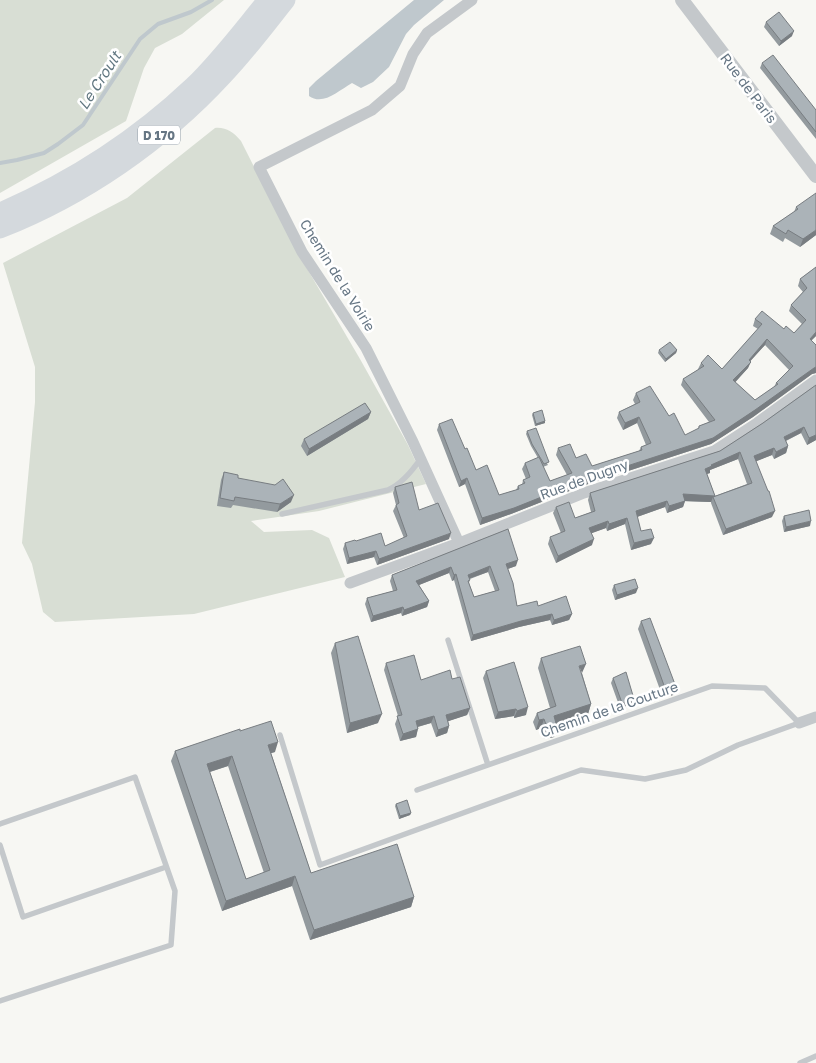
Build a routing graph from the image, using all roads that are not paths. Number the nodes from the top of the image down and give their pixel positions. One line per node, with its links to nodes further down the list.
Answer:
1 (267, 0): 6 (highway, D 170)
2 (286, 0): 7 (highway, D 170)
3 (472, 0): 9 (street, Chemin de la Voirie)
4 (682, 0): 5 (street, Rue de Paris)
5 (815, 172)
6 (0, 212)
7 (0, 229)
8 (816, 380): 11 (street, Rue de Dugny)
9 (421, 458): 10 (lane); 11 (street, Chemin de la Voirie)
10 (282, 514)
11 (459, 543): 12 (street, Rue de Dugny)
12 (350, 583)
13 (448, 640): 17 (lane)
14 (816, 717): 15 (street)
15 (799, 723): 16 (lane); 17 (lane, Chemin de la Couture)
16 (280, 735)
17 (488, 765): 18 (lane, Chemin de la Couture)
18 (417, 790)
19 (0, 824): 21 (lane)
20 (0, 845): 21 (lane)
21 (166, 867): 22 (lane)
22 (0, 1001)
23 (816, 1056): 24 (lane)
24 (800, 1063)

